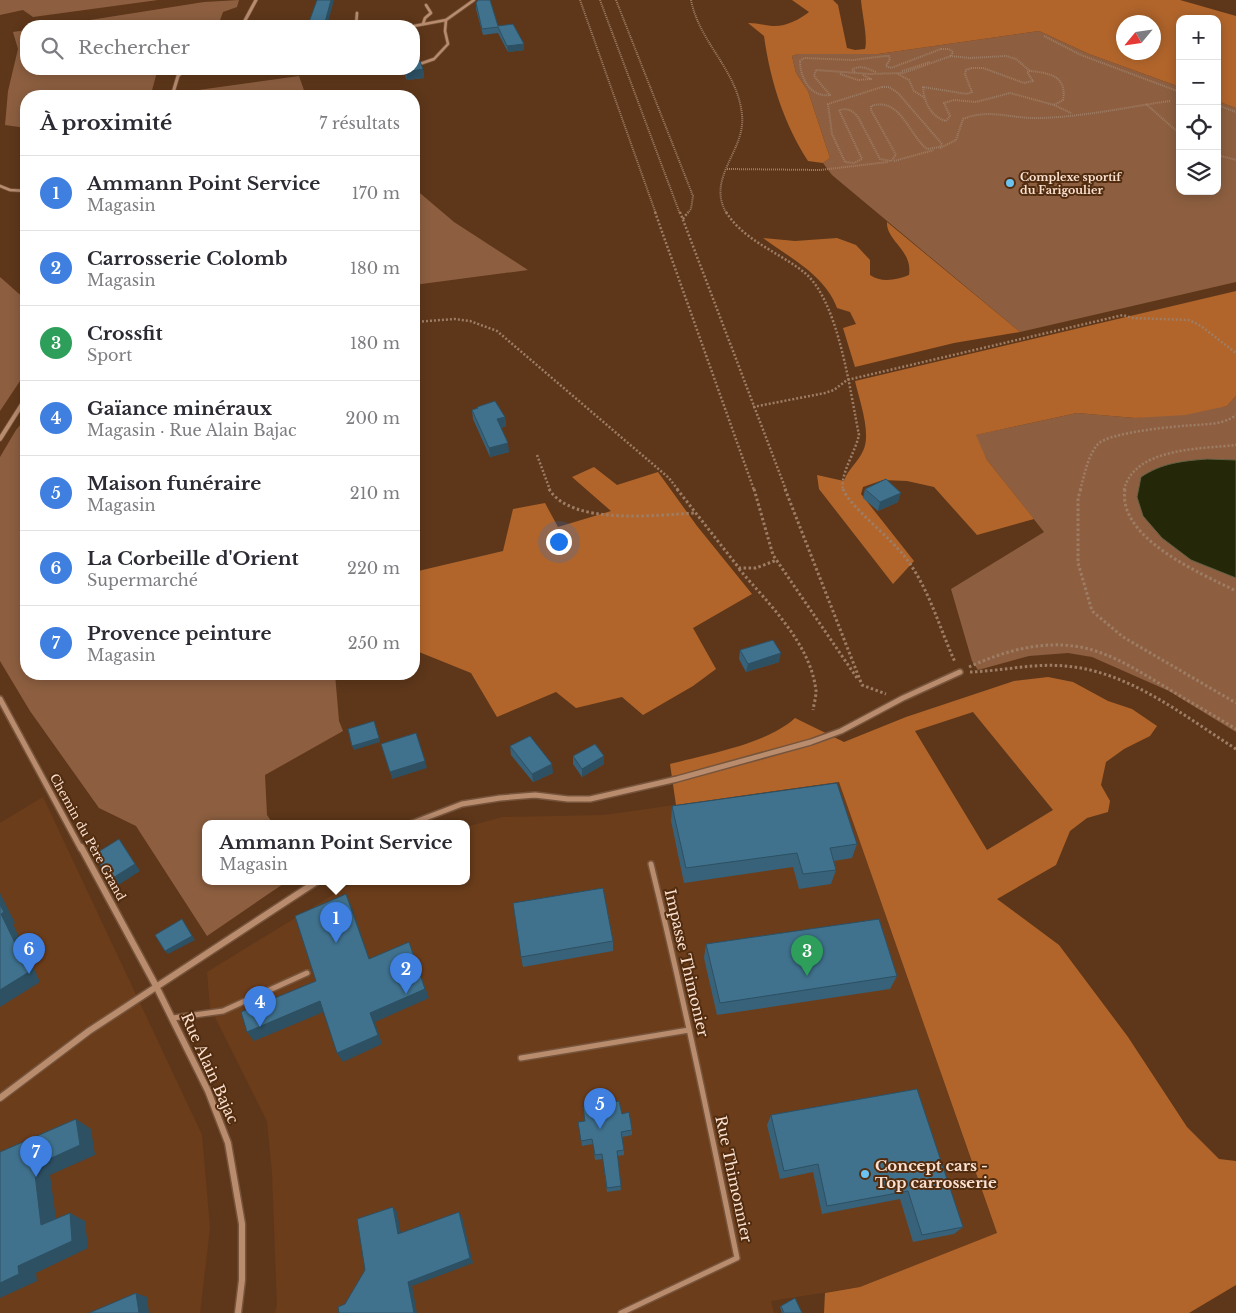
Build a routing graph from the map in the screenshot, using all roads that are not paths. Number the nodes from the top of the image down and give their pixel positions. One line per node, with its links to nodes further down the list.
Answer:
1 (256, 0): 5 (street)
2 (474, 0): 7 (lane)
3 (426, 5): 8 (lane)
4 (357, 14): 6 (lane)
5 (245, 20)
6 (356, 20)
7 (446, 20): 8 (lane); 10 (lane)
8 (424, 24): 9 (lane)
9 (420, 25)
10 (420, 65)
11 (179, 75): 12 (street)
12 (174, 90)
13 (0, 186): 14 (lane)
14 (20, 191)
15 (20, 407): 16 (street)
16 (0, 439)
17 (960, 672): 19 (street)
18 (0, 699): 23 (street, Chemin du Père Grand)
19 (420, 820)
20 (651, 864): 25 (lane, Impasse Thimonier)
21 (311, 885): 23 (street)
22 (307, 972): 24 (lane)
23 (156, 986): 24 (street, Rue Alain Bajac); 28 (street)
24 (173, 1018): 30 (street, Rue Alain Bajac)
25 (689, 1030): 26 (lane); 27 (lane, Impasse Thimonier)
26 (521, 1058)
27 (698, 1068): 29 (lane, Rue Thimonnier)
28 (0, 1098)
29 (638, 1310): 31 (lane, Rue Thimonnier)
30 (238, 1313)
31 (621, 1313)

